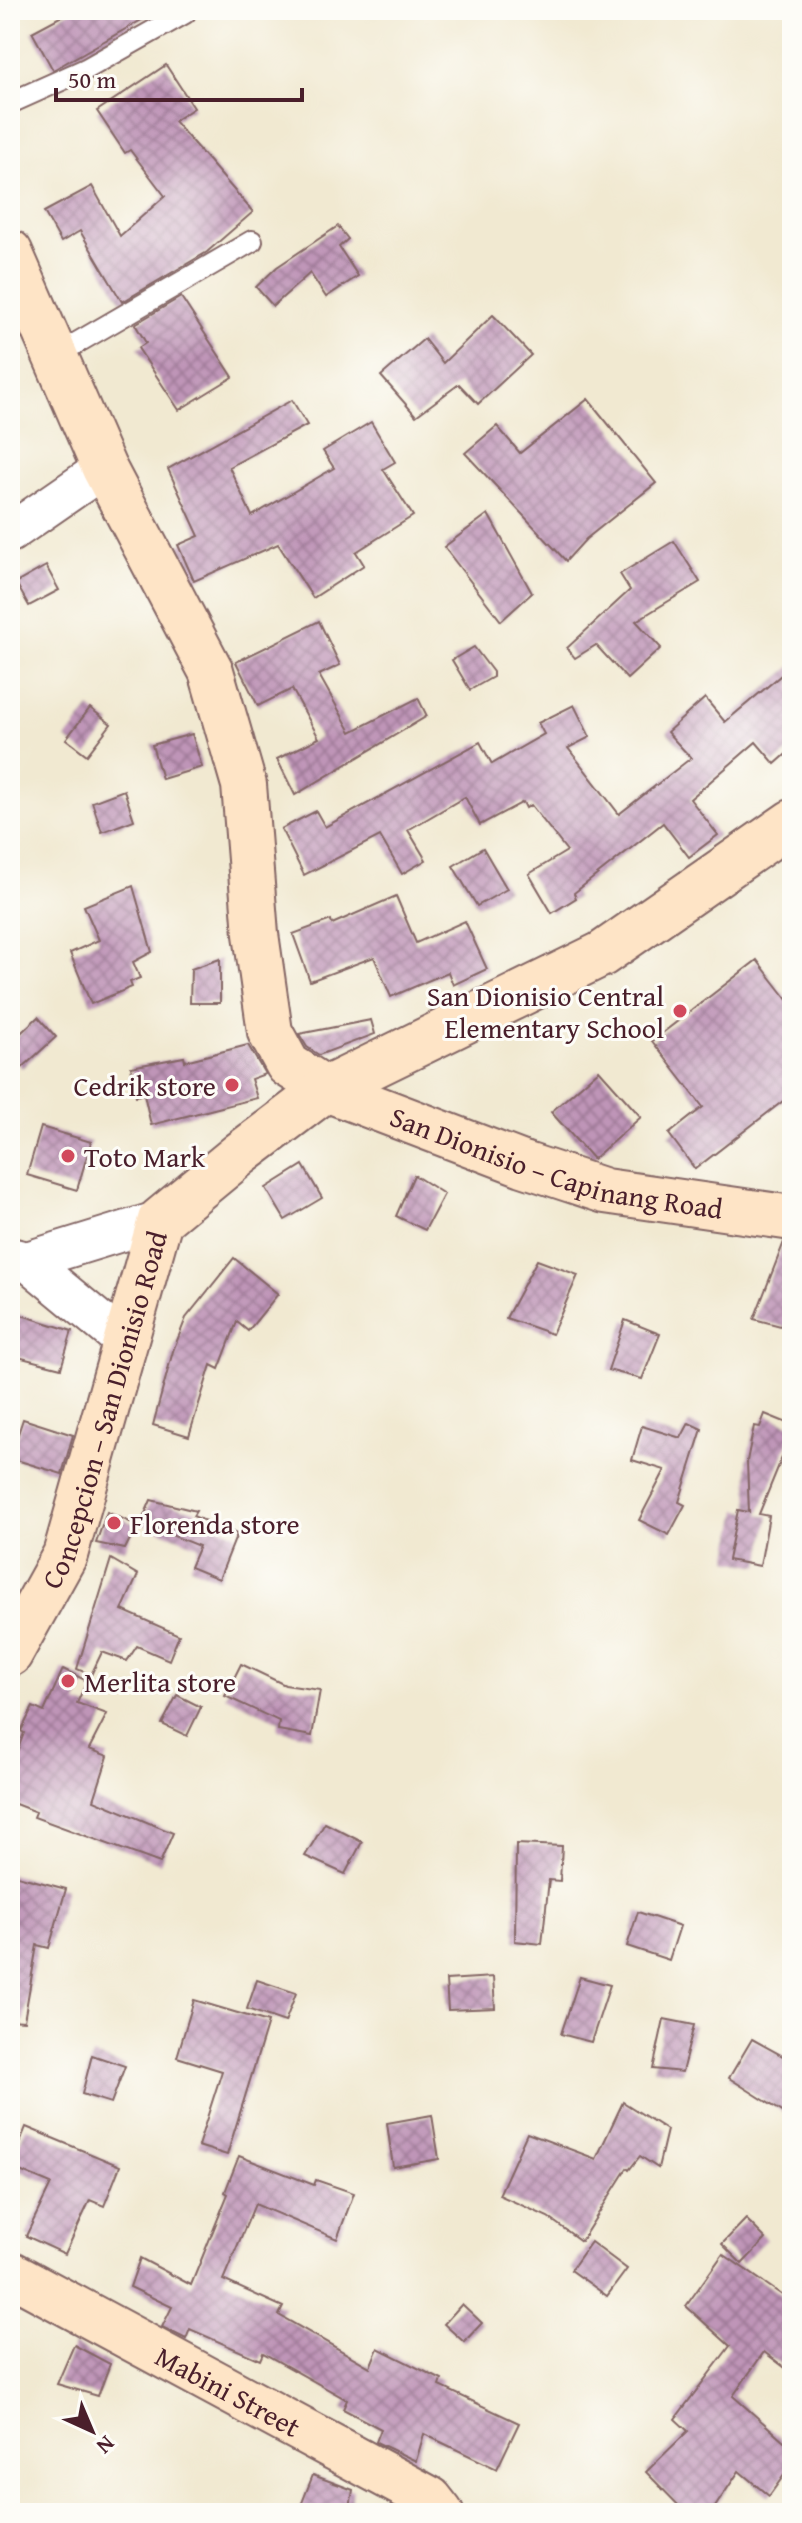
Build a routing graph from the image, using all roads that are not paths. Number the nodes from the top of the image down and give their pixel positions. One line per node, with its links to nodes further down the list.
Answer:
1 (185, 13): 2 (lane)
2 (10, 103)
3 (252, 241): 5 (lane)
4 (10, 252): 5 (main road, San Dionisio – Capinang Road)
5 (56, 355): 6 (main road, San Dionisio – Capinang Road)
6 (104, 468): 7 (street); 9 (main road, San Dionisio – Capinang Road)
7 (10, 533)
8 (792, 822): 9 (main road, Concepcion – San Dionisio Road)
9 (326, 1089): 10 (main road, San Dionisio – Capinang Road); 11 (main road, Concepcion – San Dionisio Road)
10 (792, 1218)
11 (160, 1220): 12 (street); 13 (main road, Concepcion – San Dionisio Road)
12 (18, 1259): 13 (street)
13 (126, 1343): 14 (main road, Concepcion – San Dionisio Road)
14 (10, 1654)
15 (10, 2273): 16 (main road, Mabini Street)
16 (441, 2513)

